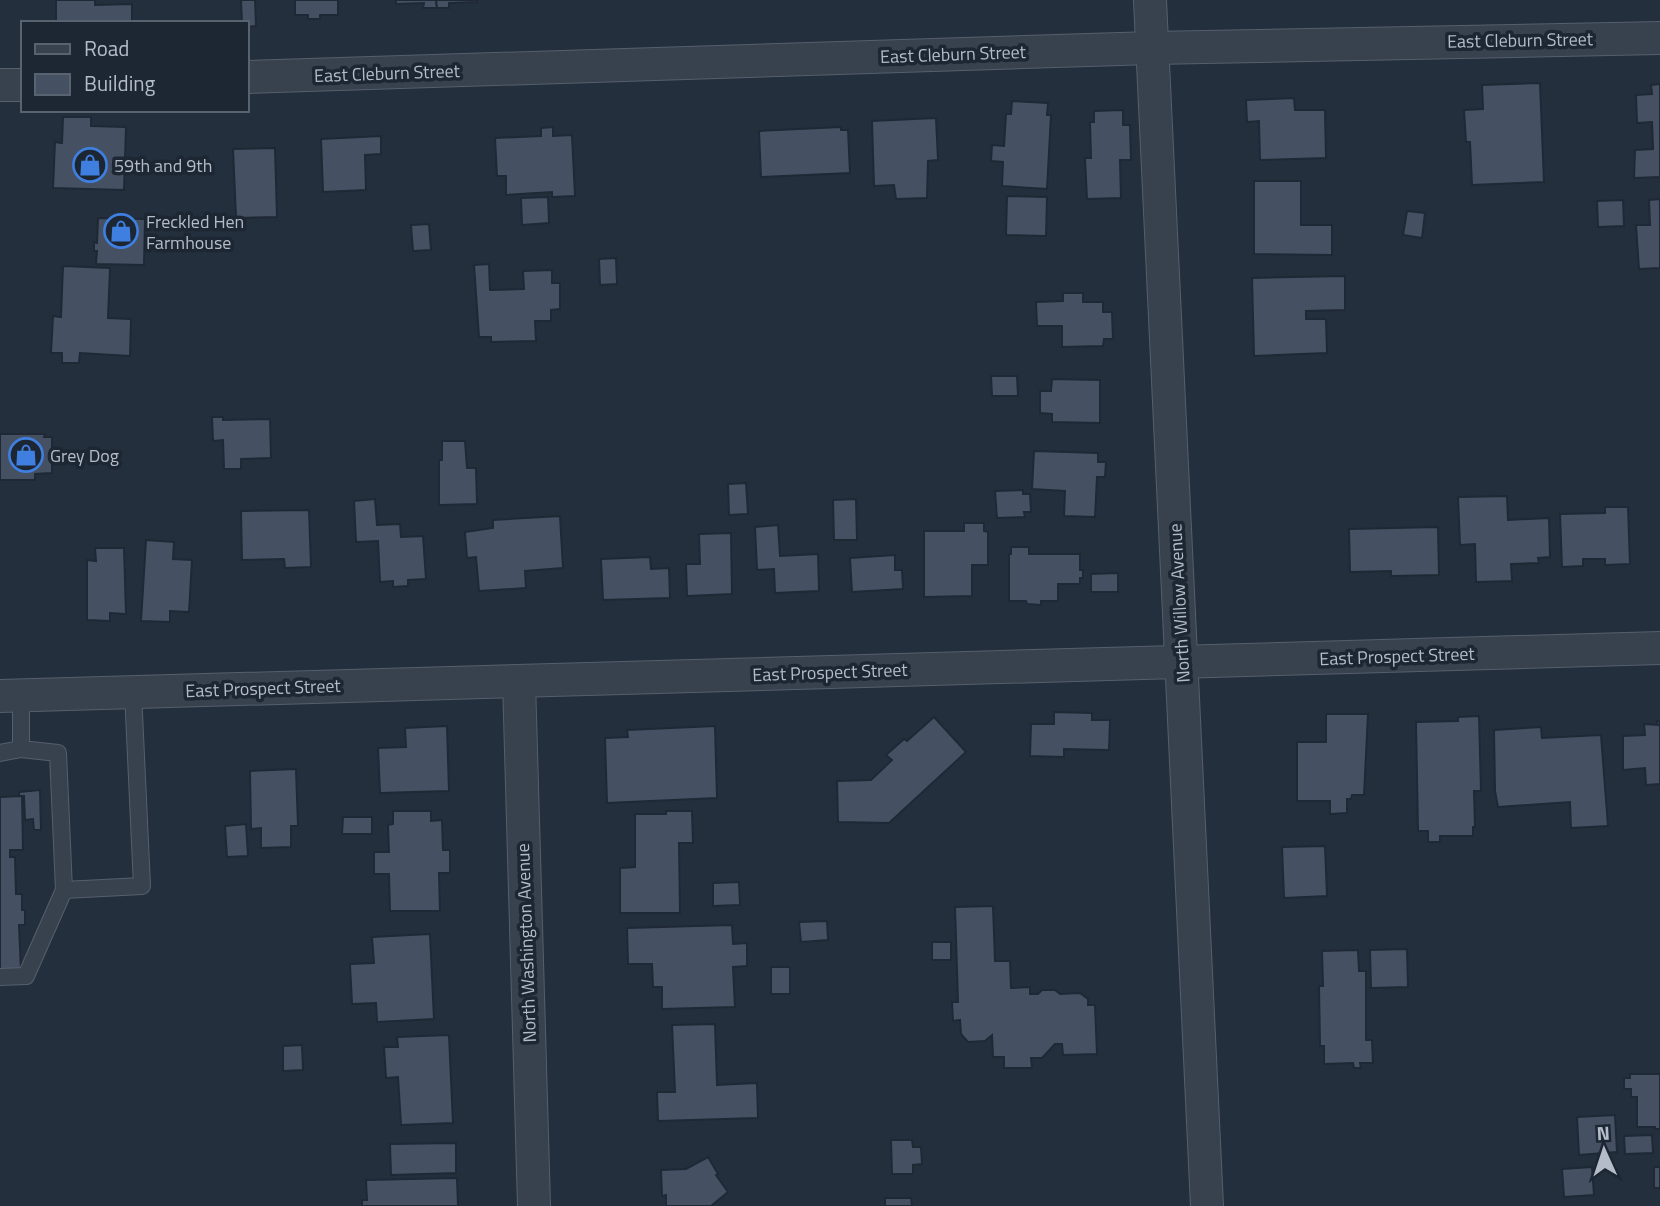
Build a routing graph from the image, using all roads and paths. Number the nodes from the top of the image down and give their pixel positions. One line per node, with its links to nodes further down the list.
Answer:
1 (1150, 0): 3 (street, North Willow Avenue)
2 (1660, 38): 3 (street, East Cleburn Street)
3 (1152, 48): 4 (street, East Cleburn Street); 8 (street, North Willow Avenue)
4 (248, 77)
5 (0, 85): 6 (street)
6 (21, 85)
7 (1660, 648): 8 (street, East Prospect Street)
8 (1181, 662): 9 (street, East Prospect Street); 17 (street, North Willow Avenue)
9 (519, 681): 10 (street, East Prospect Street); 16 (street, North Washington Avenue)
10 (133, 692): 11 (street, East Prospect Street); 14 (lane)
11 (11, 696): 12 (lane)
12 (21, 749): 13 (lane); 14 (lane)
13 (0, 753)
14 (64, 890): 15 (lane)
15 (0, 977)
16 (534, 1206)
17 (1207, 1206)

